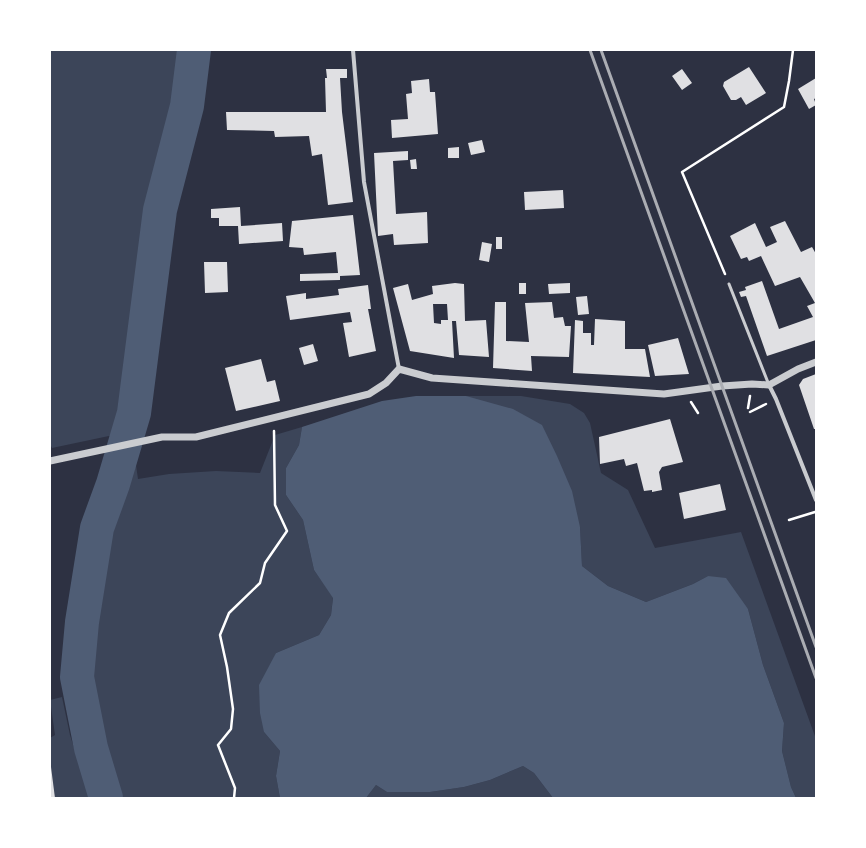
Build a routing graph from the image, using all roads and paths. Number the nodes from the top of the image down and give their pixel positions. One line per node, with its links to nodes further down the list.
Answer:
1 (353, 50): 5 (street)
2 (793, 50): 3 (path)
3 (729, 284): 6 (lane)
4 (816, 362): 6 (street)
5 (399, 370): 6 (street); 9 (street)
6 (769, 385): 7 (street)
7 (776, 399): 8 (path); 11 (street)
8 (750, 412)
9 (271, 419): 10 (street); 14 (path)
10 (50, 461)
11 (816, 500)
12 (816, 511): 13 (path)
13 (789, 520)
14 (234, 798)

